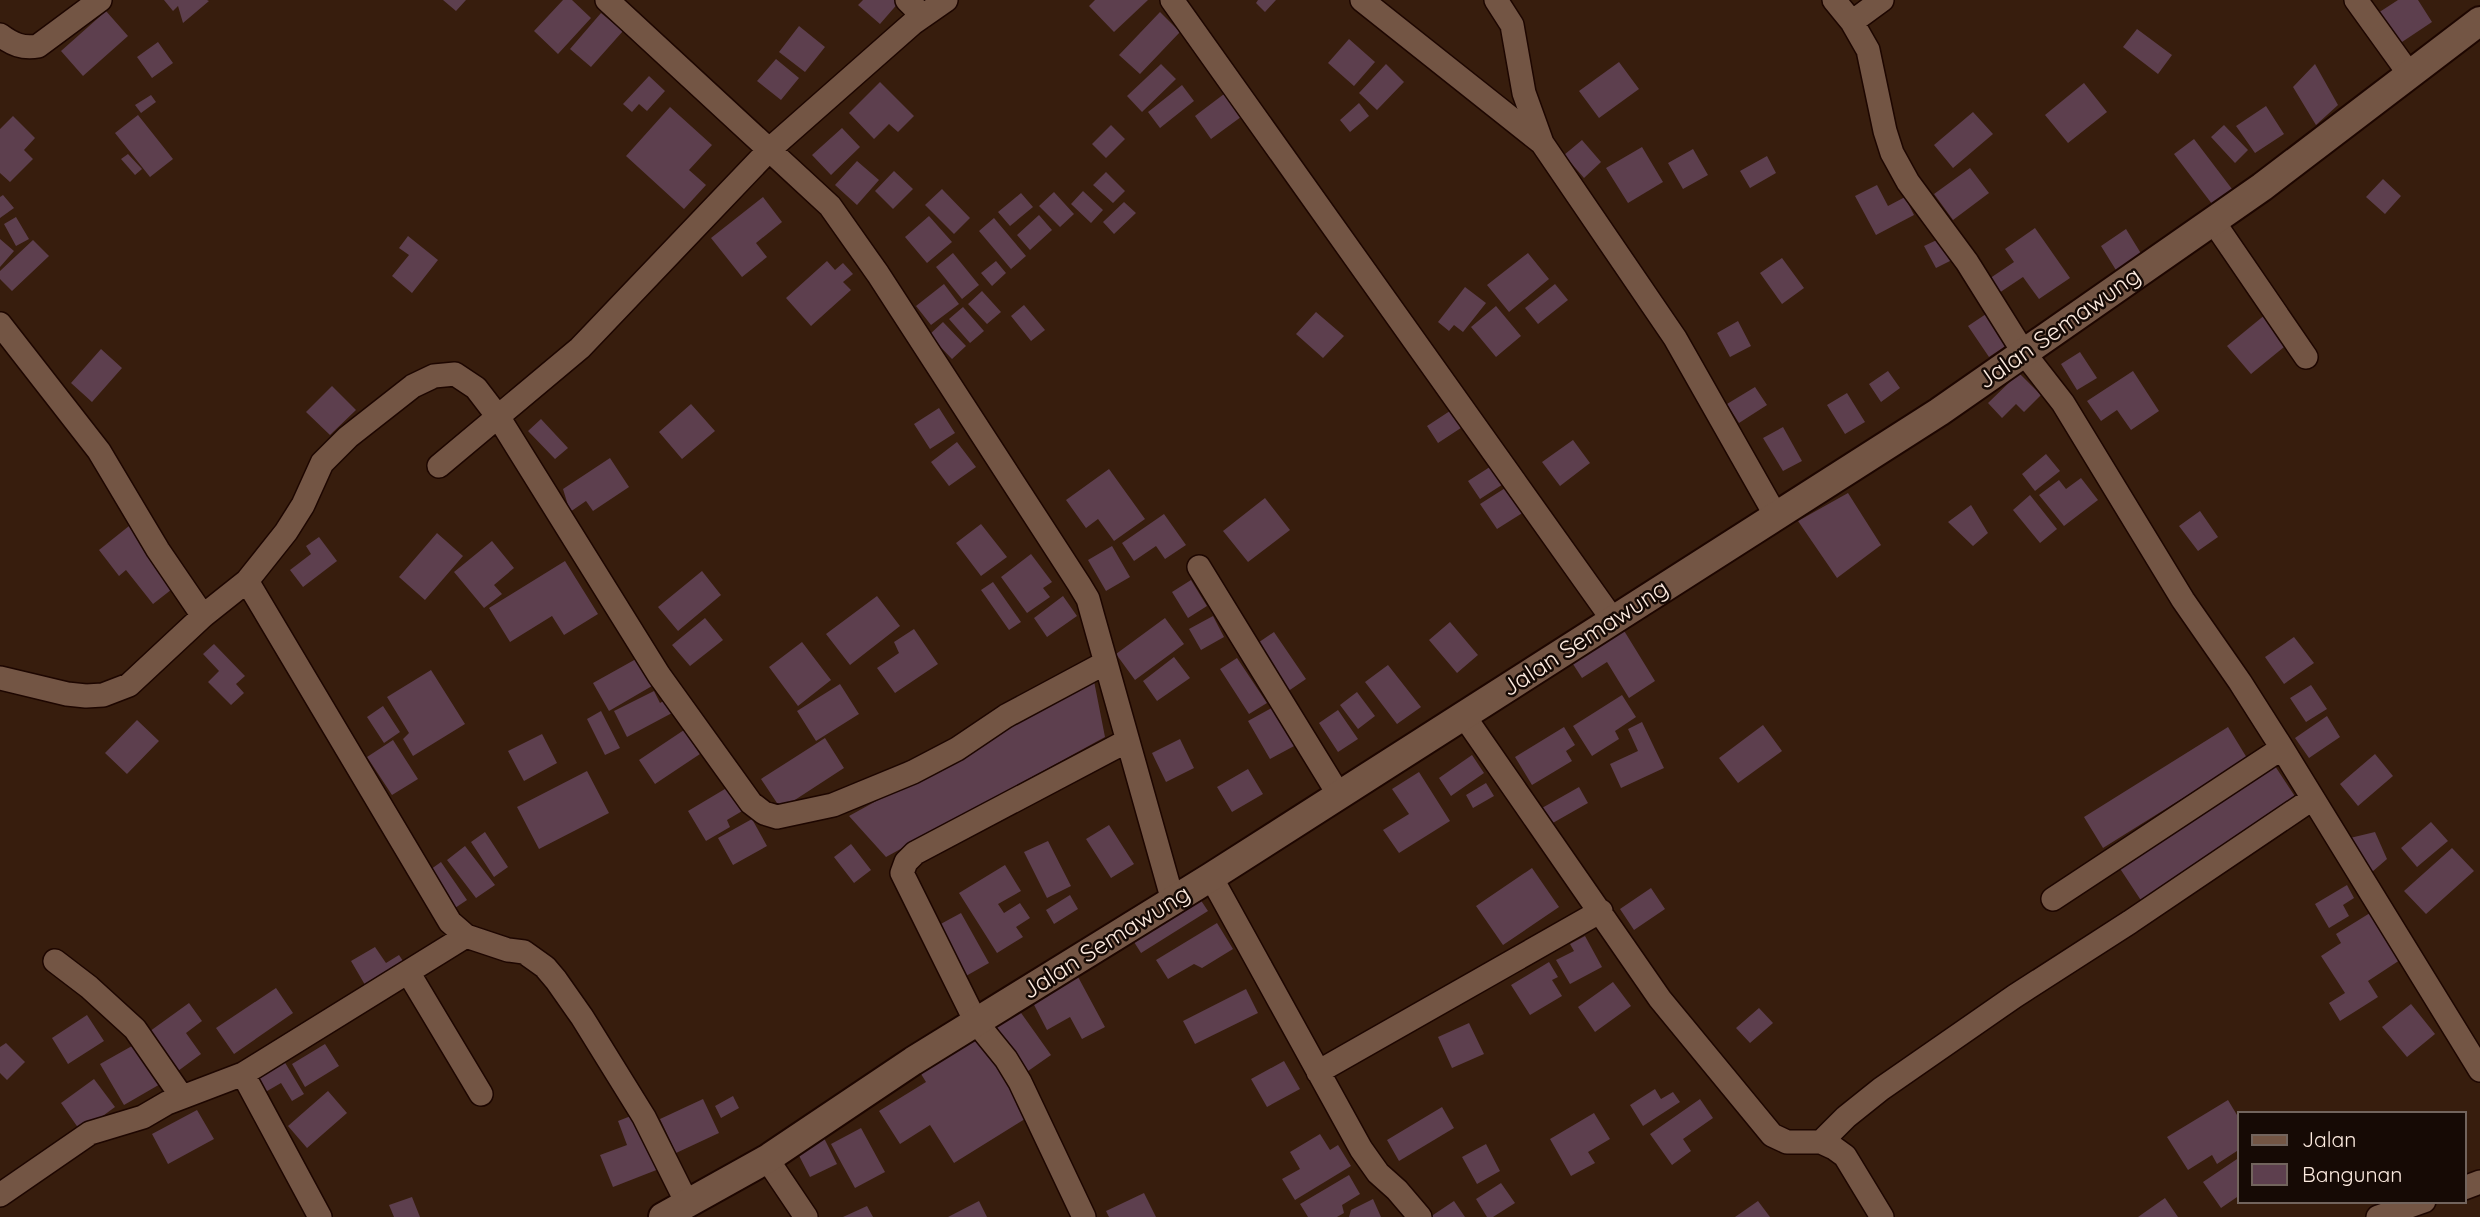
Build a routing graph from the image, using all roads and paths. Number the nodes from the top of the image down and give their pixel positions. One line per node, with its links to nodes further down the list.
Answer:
1 (100, 0): 13 (street)
2 (607, 0): 16 (street)
3 (946, 0): 10 (street)
4 (1171, 0): 27 (street)
5 (1362, 0): 15 (street)
6 (1496, 0): 15 (street)
7 (1834, 0): 12 (street)
8 (1882, 0): 12 (street)
9 (2356, 0): 14 (street)
10 (915, 8): 16 (street)
11 (2480, 21): 14 (street, Jalan Semawung)
12 (1852, 22): 19 (street)
13 (0, 35)
14 (2410, 75): 17 (street, Jalan Semawung)
15 (1542, 143): 23 (street)
16 (770, 149): 21 (street); 28 (street)
17 (2213, 221): 19 (street, Jalan Semawung); 20 (street)
18 (0, 324): 26 (street)
19 (2024, 353): 23 (street, Jalan Semawung); 32 (street)
20 (2306, 357)
21 (499, 418): 22 (street); 25 (street); 28 (street)
22 (439, 466)
23 (1776, 516): 27 (street, Jalan Semawung)
24 (1199, 567): 33 (street)
25 (247, 581): 26 (street); 39 (street)
26 (203, 616): 29 (street)
27 (1613, 620): 30 (street, Jalan Semawung)
28 (1105, 663): 31 (street)
29 (0, 678)
30 (1464, 716): 33 (street, Jalan Semawung); 38 (street)
31 (1127, 741): 37 (street); 42 (street)
32 (2282, 748): 34 (street); 36 (street)
33 (1339, 795): 35 (street, Jalan Semawung)
34 (2312, 799): 43 (street); 48 (street)
35 (1211, 877): 37 (street, Jalan Semawung); 44 (street)
36 (2053, 899)
37 (1173, 901): 42 (street, Jalan Semawung)
38 (1601, 911): 44 (street); 48 (street)
39 (466, 936): 41 (street); 52 (street)
40 (55, 961): 47 (street)
41 (408, 972): 45 (street); 46 (street)
42 (976, 1022): 49 (street, Jalan Semawung); 55 (street)
43 (2480, 1070)
44 (1318, 1072): 56 (street)
45 (243, 1074): 47 (street); 53 (street)
46 (481, 1094)
47 (182, 1097): 50 (street)
48 (1821, 1142): 57 (street)
49 (767, 1158): 52 (street, Jalan Semawung); 54 (street)
50 (0, 1195)
51 (2418, 1203): 58 (street)
52 (675, 1210)
53 (320, 1217)
54 (806, 1217)
55 (1084, 1217)
56 (1420, 1217)
57 (1882, 1217)
58 (2378, 1217)

